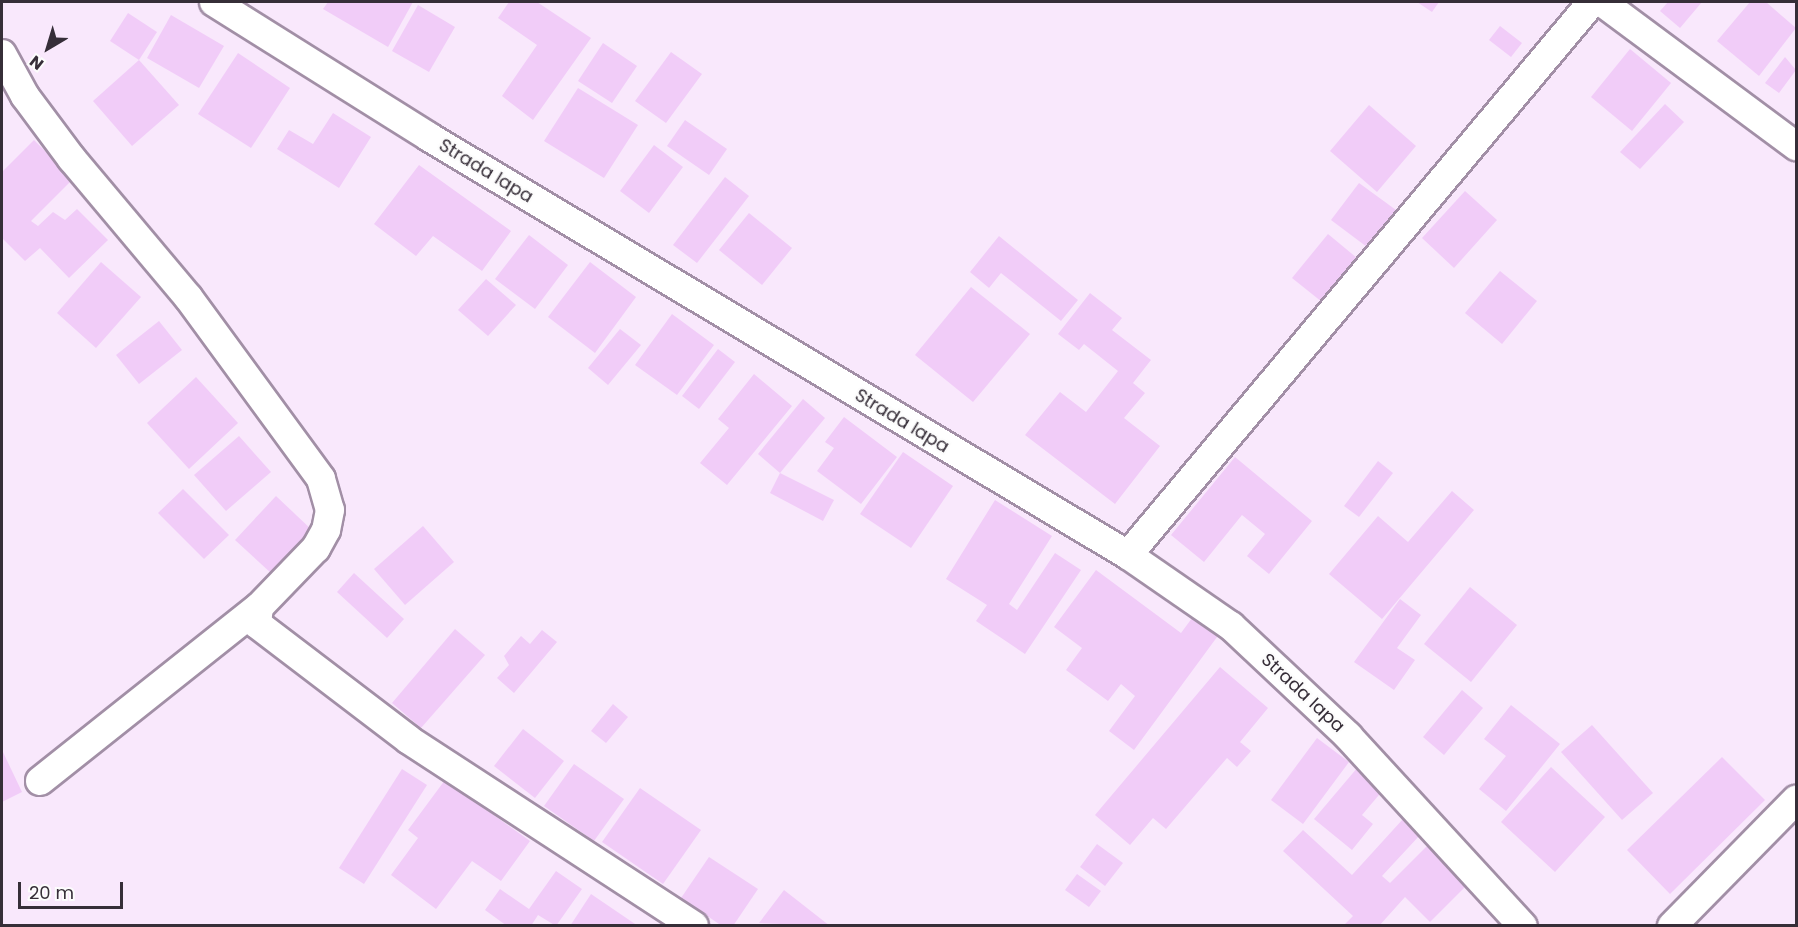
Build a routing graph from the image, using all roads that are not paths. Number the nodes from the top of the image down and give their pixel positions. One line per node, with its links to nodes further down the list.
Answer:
1 (214, 2): 6 (street, Strada Iapa)
2 (1592, 2): 6 (street)
3 (1602, 2): 5 (street)
4 (2, 54): 7 (street)
5 (1797, 146)
6 (1128, 555): 11 (street, Strada Iapa)
7 (259, 607): 8 (street); 10 (street)
8 (40, 781)
9 (1797, 800): 12 (street)
10 (694, 926)
11 (1523, 926)
12 (1672, 926)

